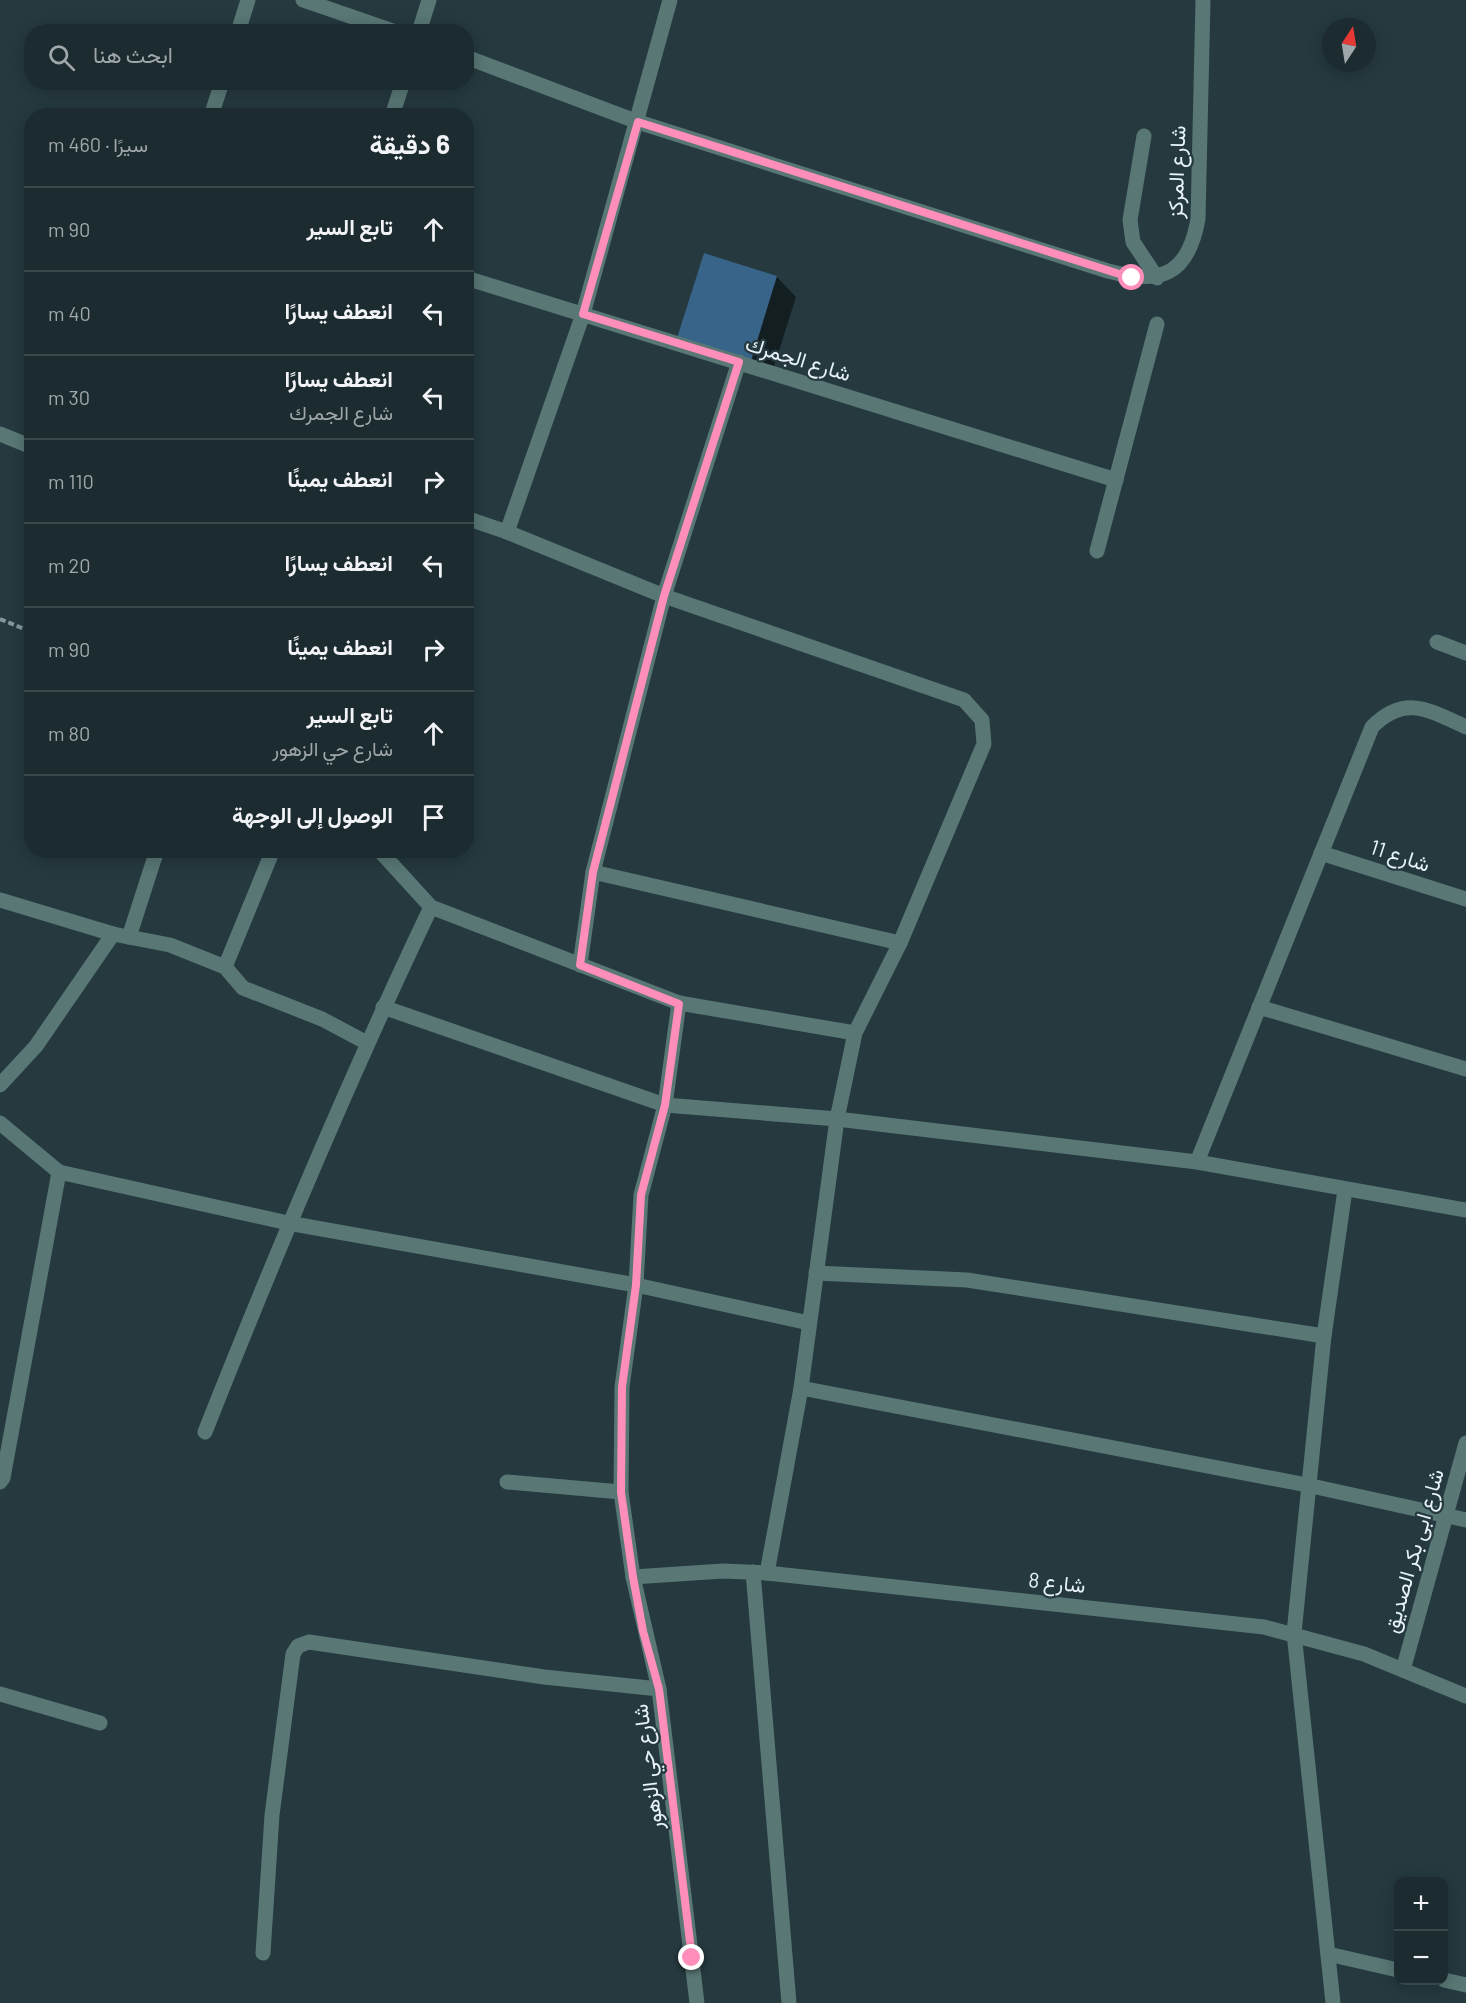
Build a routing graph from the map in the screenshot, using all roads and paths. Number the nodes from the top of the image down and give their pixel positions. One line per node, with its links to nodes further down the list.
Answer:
1 (248, 0): 6 (street)
2 (303, 0): 7 (street)
3 (429, 0): 8 (street)
4 (670, 0): 14 (street)
5 (1203, 0): 16 (street, شارع المركز)
6 (240, 24)
7 (373, 24)
8 (422, 24)
9 (474, 60): 14 (street)
10 (219, 90): 12 (street)
11 (400, 90): 13 (street)
12 (214, 108)
13 (395, 108)
14 (638, 122): 16 (street); 18 (street)
15 (1144, 136): 16 (street)
16 (1157, 278)
17 (474, 280): 18 (street, شارع الجمرك)
18 (583, 314): 20 (street, شارع الجمرك); 25 (street)
19 (1157, 324): 23 (street)
20 (739, 362): 23 (street, شارع الجمرك); 27 (street)
21 (0, 434): 22 (street)
22 (24, 444)
23 (1116, 480): 26 (street)
24 (474, 521): 25 (street)
25 (507, 532): 27 (street)
26 (1097, 550)
27 (664, 596): 37 (street); 43 (street)
28 (0, 620): 29 (path)
29 (24, 629)
30 (1437, 642): 31 (street)
31 (1466, 653)
32 (1466, 727): 33 (street)
33 (1321, 853): 38 (street, شارع 11); 48 (street)
34 (154, 858): 42 (street)
35 (270, 858): 45 (street)
36 (386, 858): 40 (street)
37 (593, 872): 43 (street); 44 (street)
38 (1466, 899)
39 (0, 900): 41 (street)
40 (431, 907): 44 (street); 47 (street)
41 (113, 933): 42 (street); 52 (street)
42 (129, 937): 45 (street)
43 (900, 943): 49 (street)
44 (580, 965): 46 (street)
45 (225, 968): 50 (street)
46 (679, 1004): 49 (street); 53 (street, شارع حي الزهور)
47 (383, 1007): 50 (street); 53 (street)
48 (1259, 1007): 51 (street); 56 (street)
49 (855, 1033): 54 (street)
50 (367, 1043): 60 (street)
51 (1466, 1069)
52 (0, 1085)
53 (665, 1105): 54 (street); 62 (street, شارع حي الزهور)
54 (837, 1119): 56 (street); 61 (street)
55 (0, 1123): 57 (street)
56 (1197, 1162): 58 (street)
57 (59, 1172): 60 (street); 68 (street)
58 (1345, 1190): 59 (street); 64 (street)
59 (1466, 1210)
60 (288, 1223): 62 (street); 66 (street)
61 (816, 1273): 63 (street); 64 (street)
62 (636, 1285): 63 (street); 71 (street, شارع حي الزهور)
63 (809, 1323): 65 (street)
64 (1324, 1336): 70 (street)
65 (801, 1389): 70 (street); 74 (street)
66 (205, 1432)
67 (1466, 1443): 72 (street, شارع ابى بكر الصديق)
68 (0, 1482)
69 (507, 1482): 71 (street)
70 (1307, 1485): 72 (street); 76 (street)
71 (621, 1492): 75 (street, شارع حي الزهور)
72 (1445, 1518): 73 (street); 77 (street, شارع ابى بكر الصديق)
73 (1466, 1520)
74 (760, 1573): 75 (street, شارع 8); 76 (street, شارع 8); 88 (street)
75 (633, 1577): 78 (street, شارع حي الزهور)
76 (1294, 1633): 77 (street, شارع 8); 83 (street)
77 (1402, 1670): 80 (street, شارع 8)
78 (659, 1689): 82 (street); 87 (street, شارع حي الزهور)
79 (0, 1694): 81 (street)
80 (1466, 1696)
81 (100, 1723)
82 (263, 1953)
83 (1328, 1954): 84 (street); 89 (street)
84 (1394, 1969)
85 (1448, 1981): 86 (street)
86 (1466, 1985)
87 (697, 2003)
88 (789, 2003)
89 (1333, 2003)

